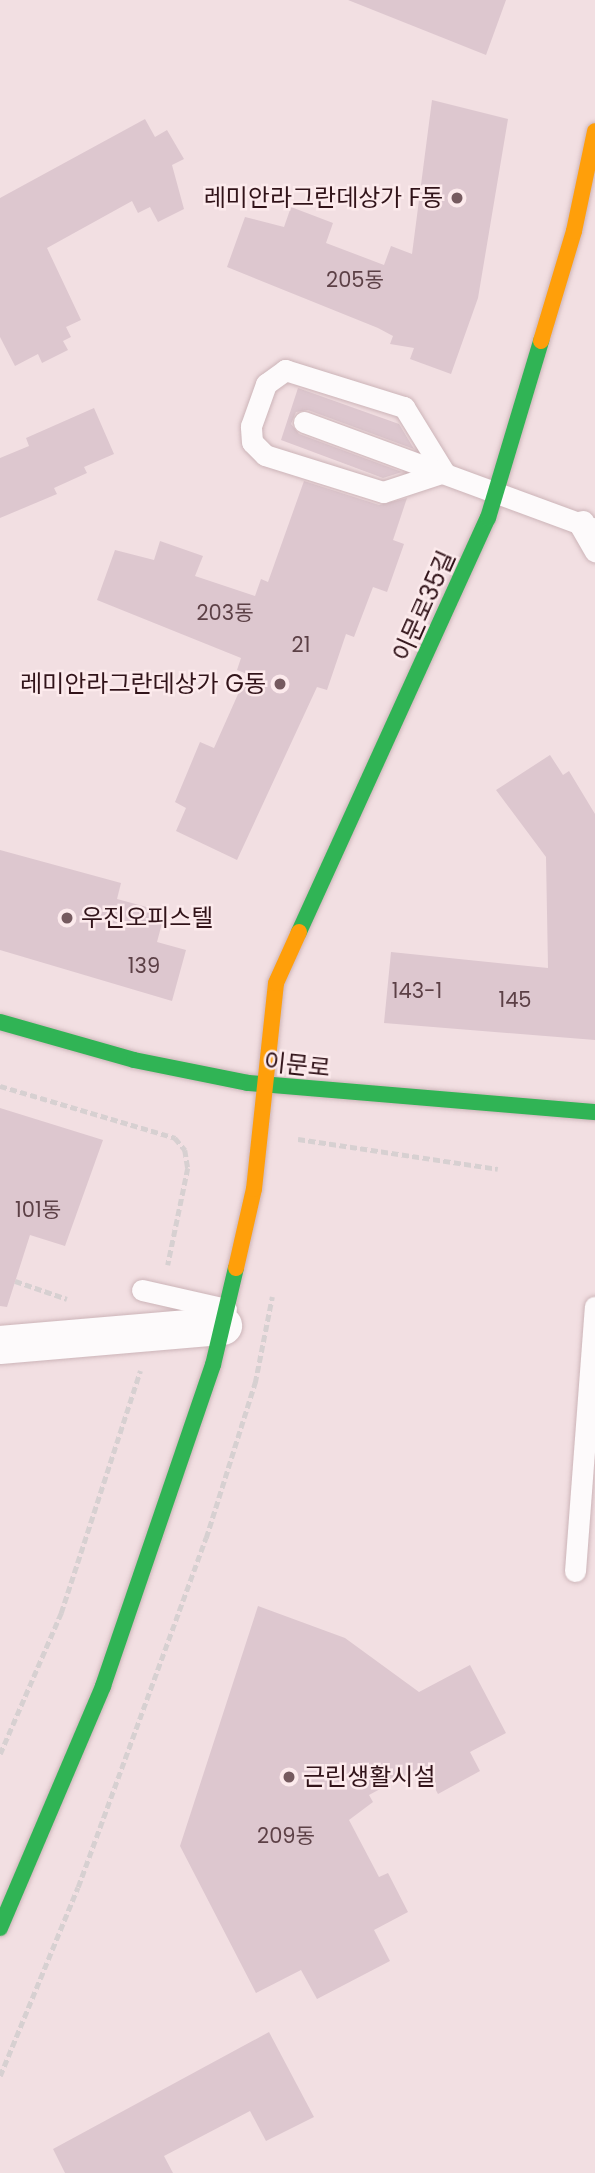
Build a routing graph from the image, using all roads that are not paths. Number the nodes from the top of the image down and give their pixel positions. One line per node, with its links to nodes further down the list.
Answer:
1 (595, 131): 4 (street, 이문로35길)
2 (304, 422): 3 (lane)
3 (444, 472): 3 (lane); 4 (lane)
4 (497, 491): 5 (lane); 8 (street, 이문로35길)
5 (589, 524): 6 (lane)
6 (595, 552)
7 (0, 1022): 8 (street, 이문로)
8 (268, 1084): 9 (street, 이문로); 12 (street, 이문로35길)
9 (595, 1112)
10 (142, 1290): 12 (lane)
11 (595, 1307): 14 (lane)
12 (224, 1317): 13 (street); 15 (street, 이문로35길)
13 (0, 1345)
14 (575, 1571)
15 (0, 1928)

